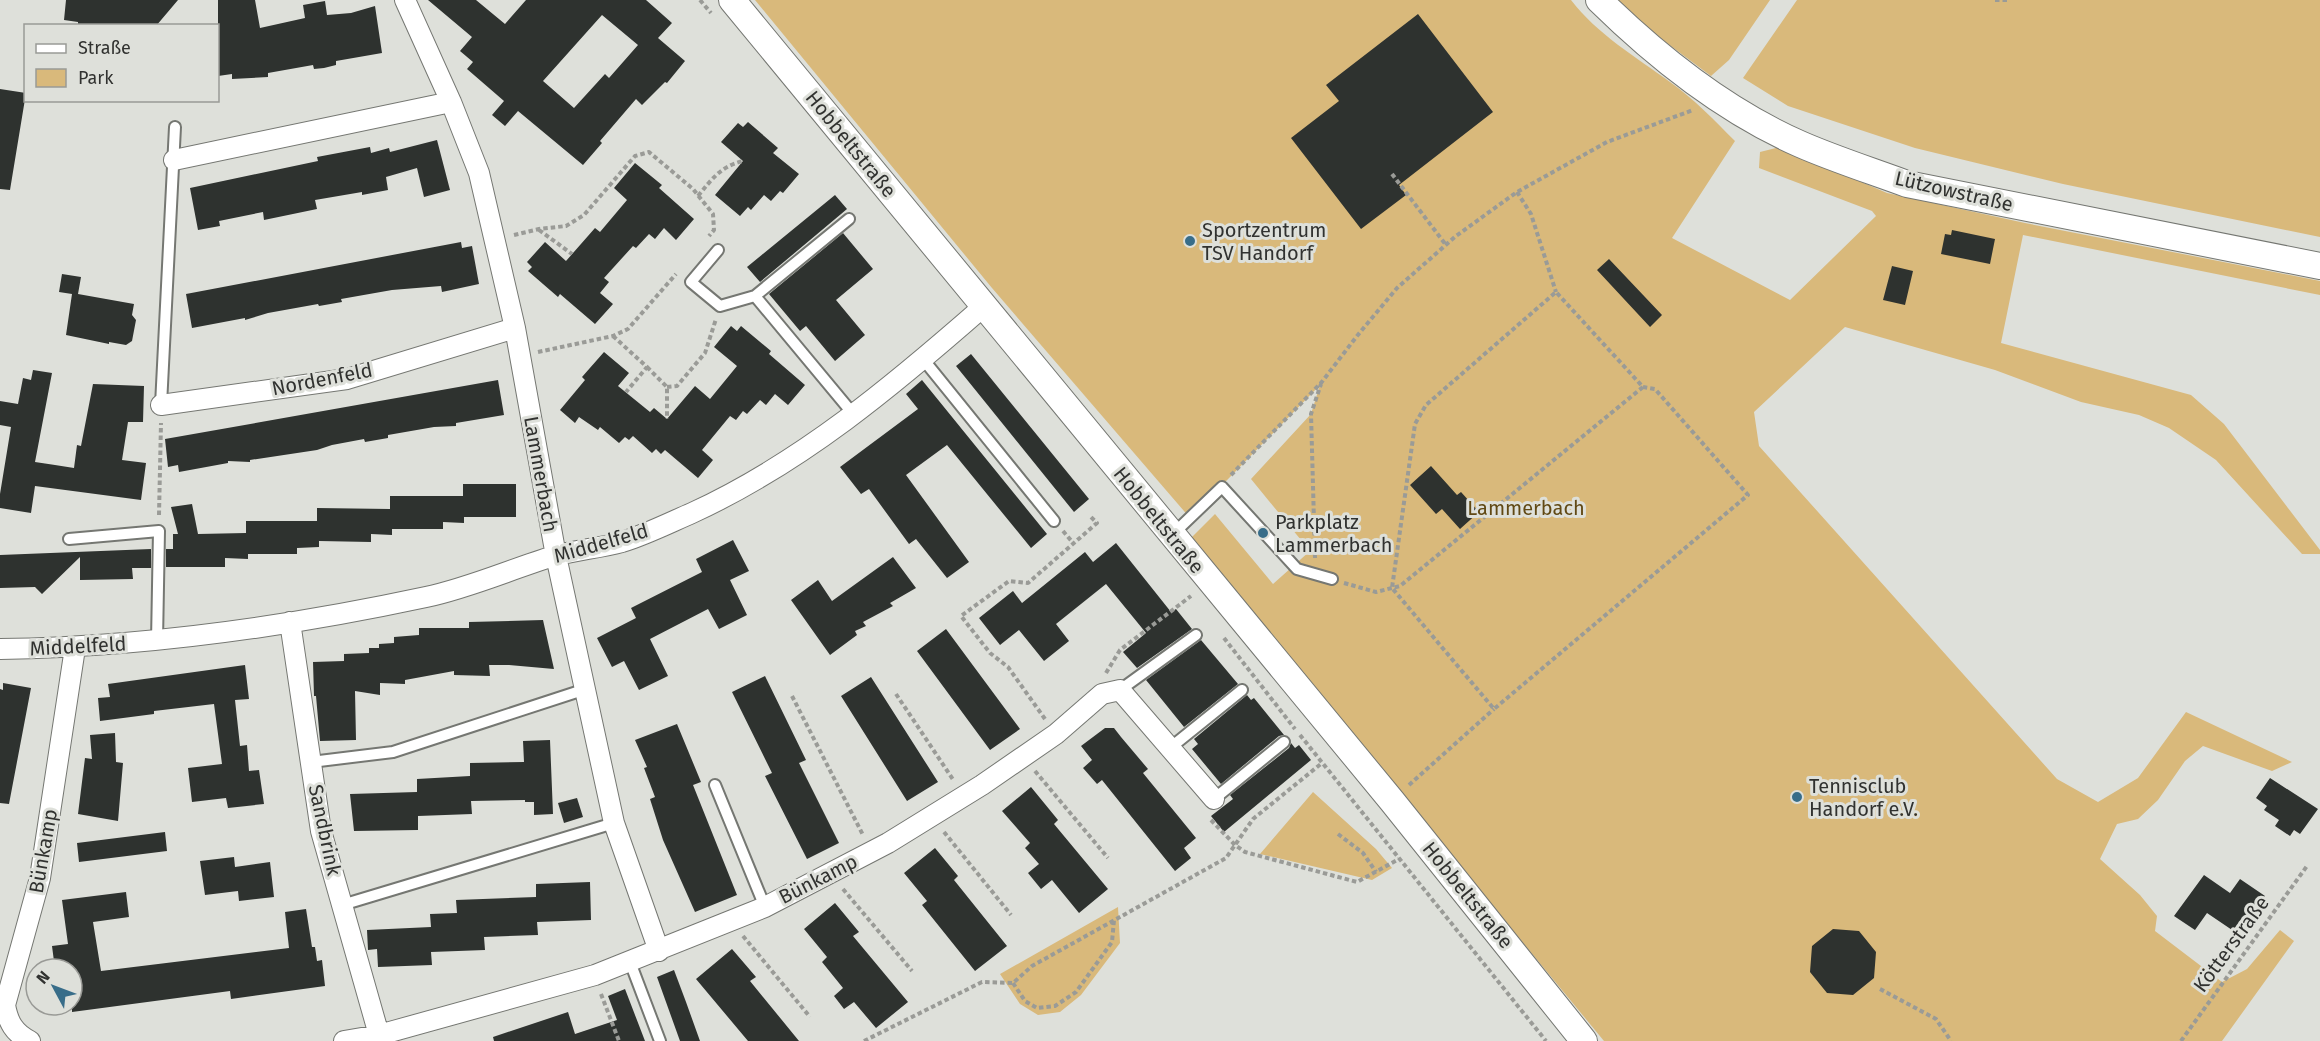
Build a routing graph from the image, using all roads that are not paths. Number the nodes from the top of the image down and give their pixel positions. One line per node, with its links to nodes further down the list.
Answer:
1 (405, 0): 4 (street, Lammerbach)
2 (732, 0): 11 (street, Hobbeltstraße)
3 (1599, 0): 9 (street, Lützowstraße)
4 (451, 102): 6 (street); 12 (street, Lammerbach)
5 (175, 127): 6 (lane)
6 (174, 160): 14 (lane)
7 (849, 219): 10 (lane)
8 (718, 250): 10 (lane)
9 (2320, 266)
10 (755, 296): 15 (lane)
11 (984, 306): 13 (street, Middelfeld); 17 (street, Hobbeltstraße)
12 (515, 328): 14 (street, Nordenfeld); 19 (street, Lammerbach)
13 (923, 358): 15 (street, Middelfeld); 16 (lane)
14 (161, 405)
15 (854, 415): 19 (street, Middelfeld)
16 (1054, 521)
17 (1172, 535): 20 (lane); 43 (street, Hobbeltstraße)
18 (69, 539): 23 (lane)
19 (556, 556): 21 (street, Middelfeld); 26 (street, Lammerbach)
20 (1332, 579)
21 (290, 621): 23 (street, Middelfeld); 31 (street, Sandbrink)
22 (1196, 635): 28 (lane)
23 (157, 641): 24 (street, Middelfeld)
24 (75, 648): 25 (street, Middelfeld); 40 (street, Bünkamp)
25 (0, 649)
26 (585, 689): 31 (lane); 34 (street, Lammerbach)
27 (1242, 690): 30 (lane)
28 (1111, 692): 30 (street); 36 (street, Bünkamp)
29 (1284, 742): 33 (lane)
30 (1170, 748): 33 (street)
31 (311, 762): 35 (street, Sandbrink)
32 (715, 785): 36 (lane)
33 (1214, 799)
34 (614, 823): 35 (lane); 37 (street, Lammerbach)
35 (342, 905): 39 (street, Sandbrink)
36 (765, 907): 37 (street, Bünkamp)
37 (659, 951): 38 (street, Bünkamp)
38 (630, 962): 39 (street, Bünkamp); 42 (lane)
39 (379, 1035): 41 (street, Bünkamp)
40 (30, 1041)
41 (344, 1041)
42 (660, 1041)
43 (1584, 1041)

